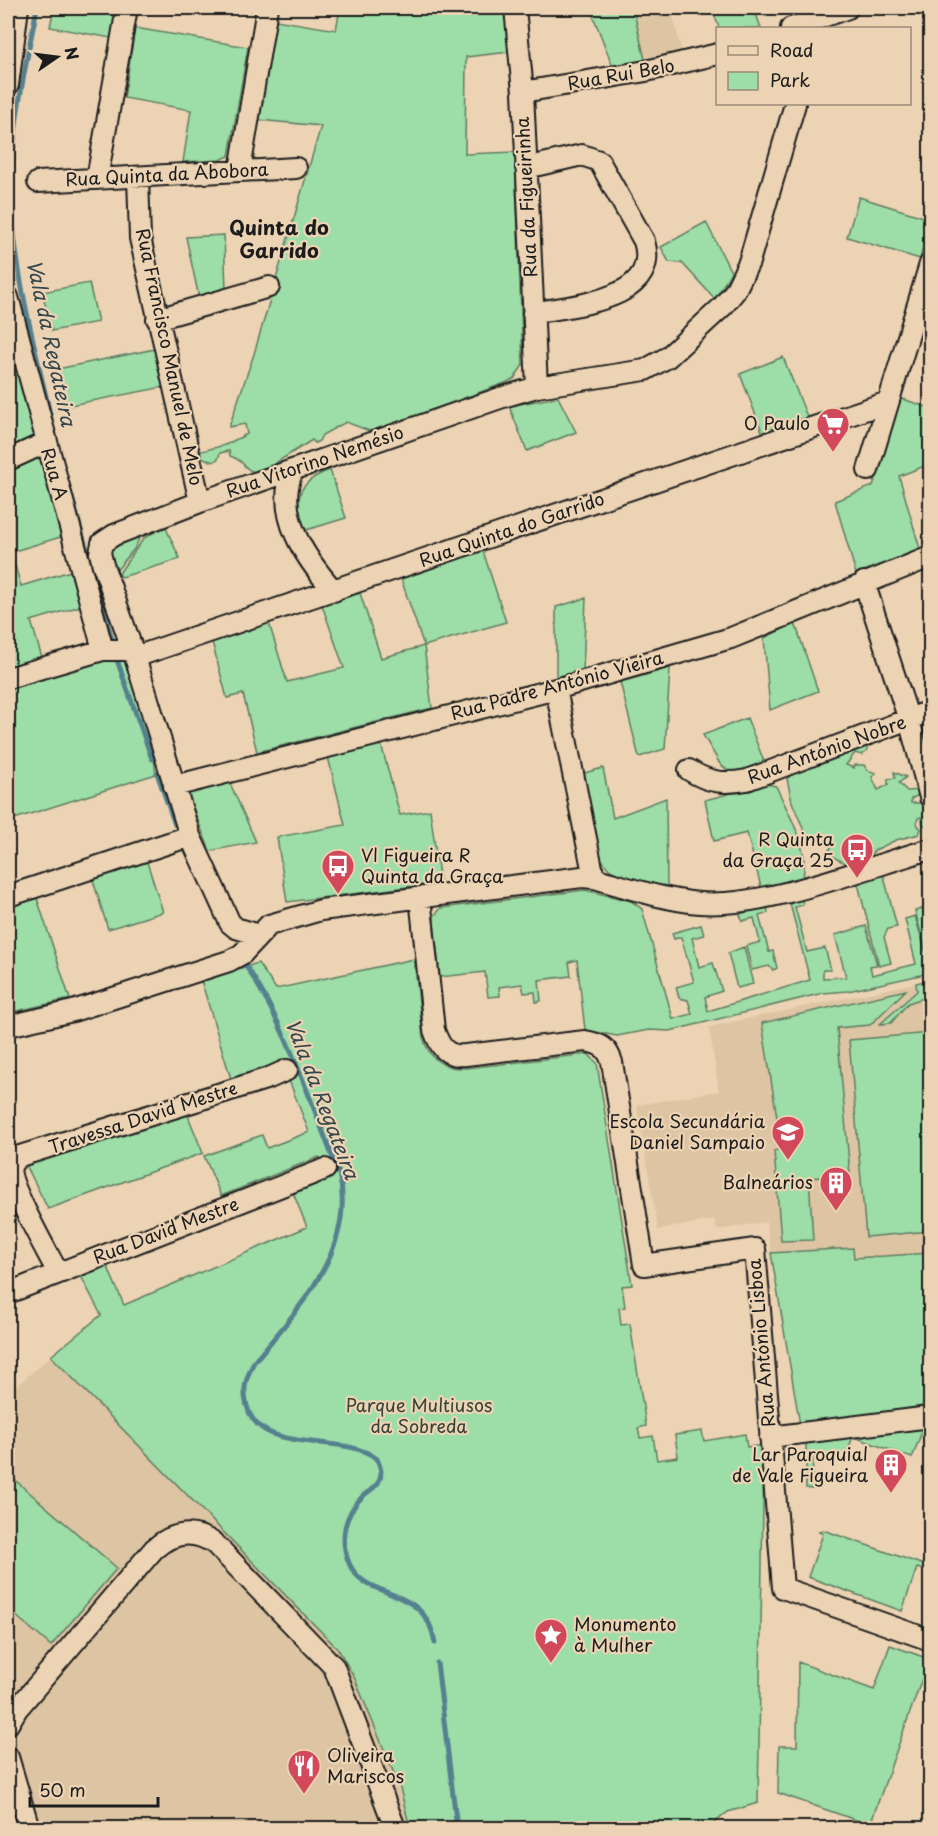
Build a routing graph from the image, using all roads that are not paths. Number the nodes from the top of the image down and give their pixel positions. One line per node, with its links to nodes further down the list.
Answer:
1 (18, 8): 9 (street)
2 (127, 8): 16 (street)
3 (267, 8): 14 (street)
4 (515, 8): 10 (street, Rua da Figueirinha)
5 (848, 8): 6 (street)
6 (819, 23): 7 (street)
7 (797, 27)
8 (716, 54): 10 (street, Rua Rui Belo)
9 (8, 86)
10 (523, 92): 13 (street, Rua da Figueirinha)
11 (795, 105): 23 (street, Rua Vitorino Nemésio)
12 (296, 168): 14 (street, Rua Quinta da Abobora)
13 (526, 168): 21 (street, Rua da Figueirinha); 21 (street)
14 (240, 170): 15 (street, Rua Quinta da Abobora)
15 (138, 177): 16 (street, Rua Quinta da Abobora); 22 (street, Rua Francisco Manuel de Melo)
16 (97, 179): 17 (street, Rua Quinta da Abobora)
17 (38, 182)
18 (930, 264): 24 (street)
19 (269, 288): 22 (street)
20 (8, 297): 25 (street, Rua A)
21 (533, 313): 23 (street, Rua da Figueirinha)
22 (157, 319): 29 (street, Rua Francisco Manuel de Melo)
23 (537, 387): 27 (street, Rua Vitorino Nemésio)
24 (888, 402): 28 (street); 32 (street, Rua Quinta do Garrido)
25 (45, 443): 26 (street); 33 (street, Rua A)
26 (8, 460)
27 (293, 470): 29 (street, Rua Vitorino Nemésio); 32 (street)
28 (868, 470)
29 (200, 502): 34 (street, Rua Vitorino Nemésio)
30 (930, 557): 31 (street, Rua Padre António Vieira)
31 (864, 582): 36 (street, Rua Padre António Vieira); 38 (street)
32 (334, 591): 34 (street, Rua Quinta do Garrido)
33 (103, 650): 34 (street, Rua Quinta do Garrido); 35 (street, Rua Quinta do Garrido)
34 (134, 653): 40 (street, Rua Vitorino Nemésio)
35 (8, 678)
36 (556, 689): 40 (street, Rua Padre António Vieira); 44 (street)
37 (930, 711): 38 (street, Rua António Nobre)
38 (909, 720): 39 (street, Rua António Nobre); 41 (street)
39 (689, 770)
40 (174, 786): 42 (street, Rua Vitorino Nemésio)
41 (930, 797)
42 (190, 836): 45 (street); 47 (street, Rua Vitorino Nemésio)
43 (930, 849): 44 (street)
44 (594, 878): 46 (street)
45 (8, 896)
46 (420, 897): 47 (street); 54 (street, Rua António Lisboa)
47 (259, 934): 48 (street)
48 (8, 1026)
49 (287, 1070): 51 (street, Travessa David Mestre)
50 (325, 1169): 51 (street, Rua David Mestre)
51 (58, 1273): 52 (street, Rua David Mestre)
52 (8, 1293)
53 (930, 1417): 54 (street)
54 (770, 1437): 55 (street, Rua António Lisboa)
55 (930, 1640)
56 (8, 1724): 59 (street)
57 (8, 1757): 58 (street)
58 (29, 1828)
59 (395, 1828)

